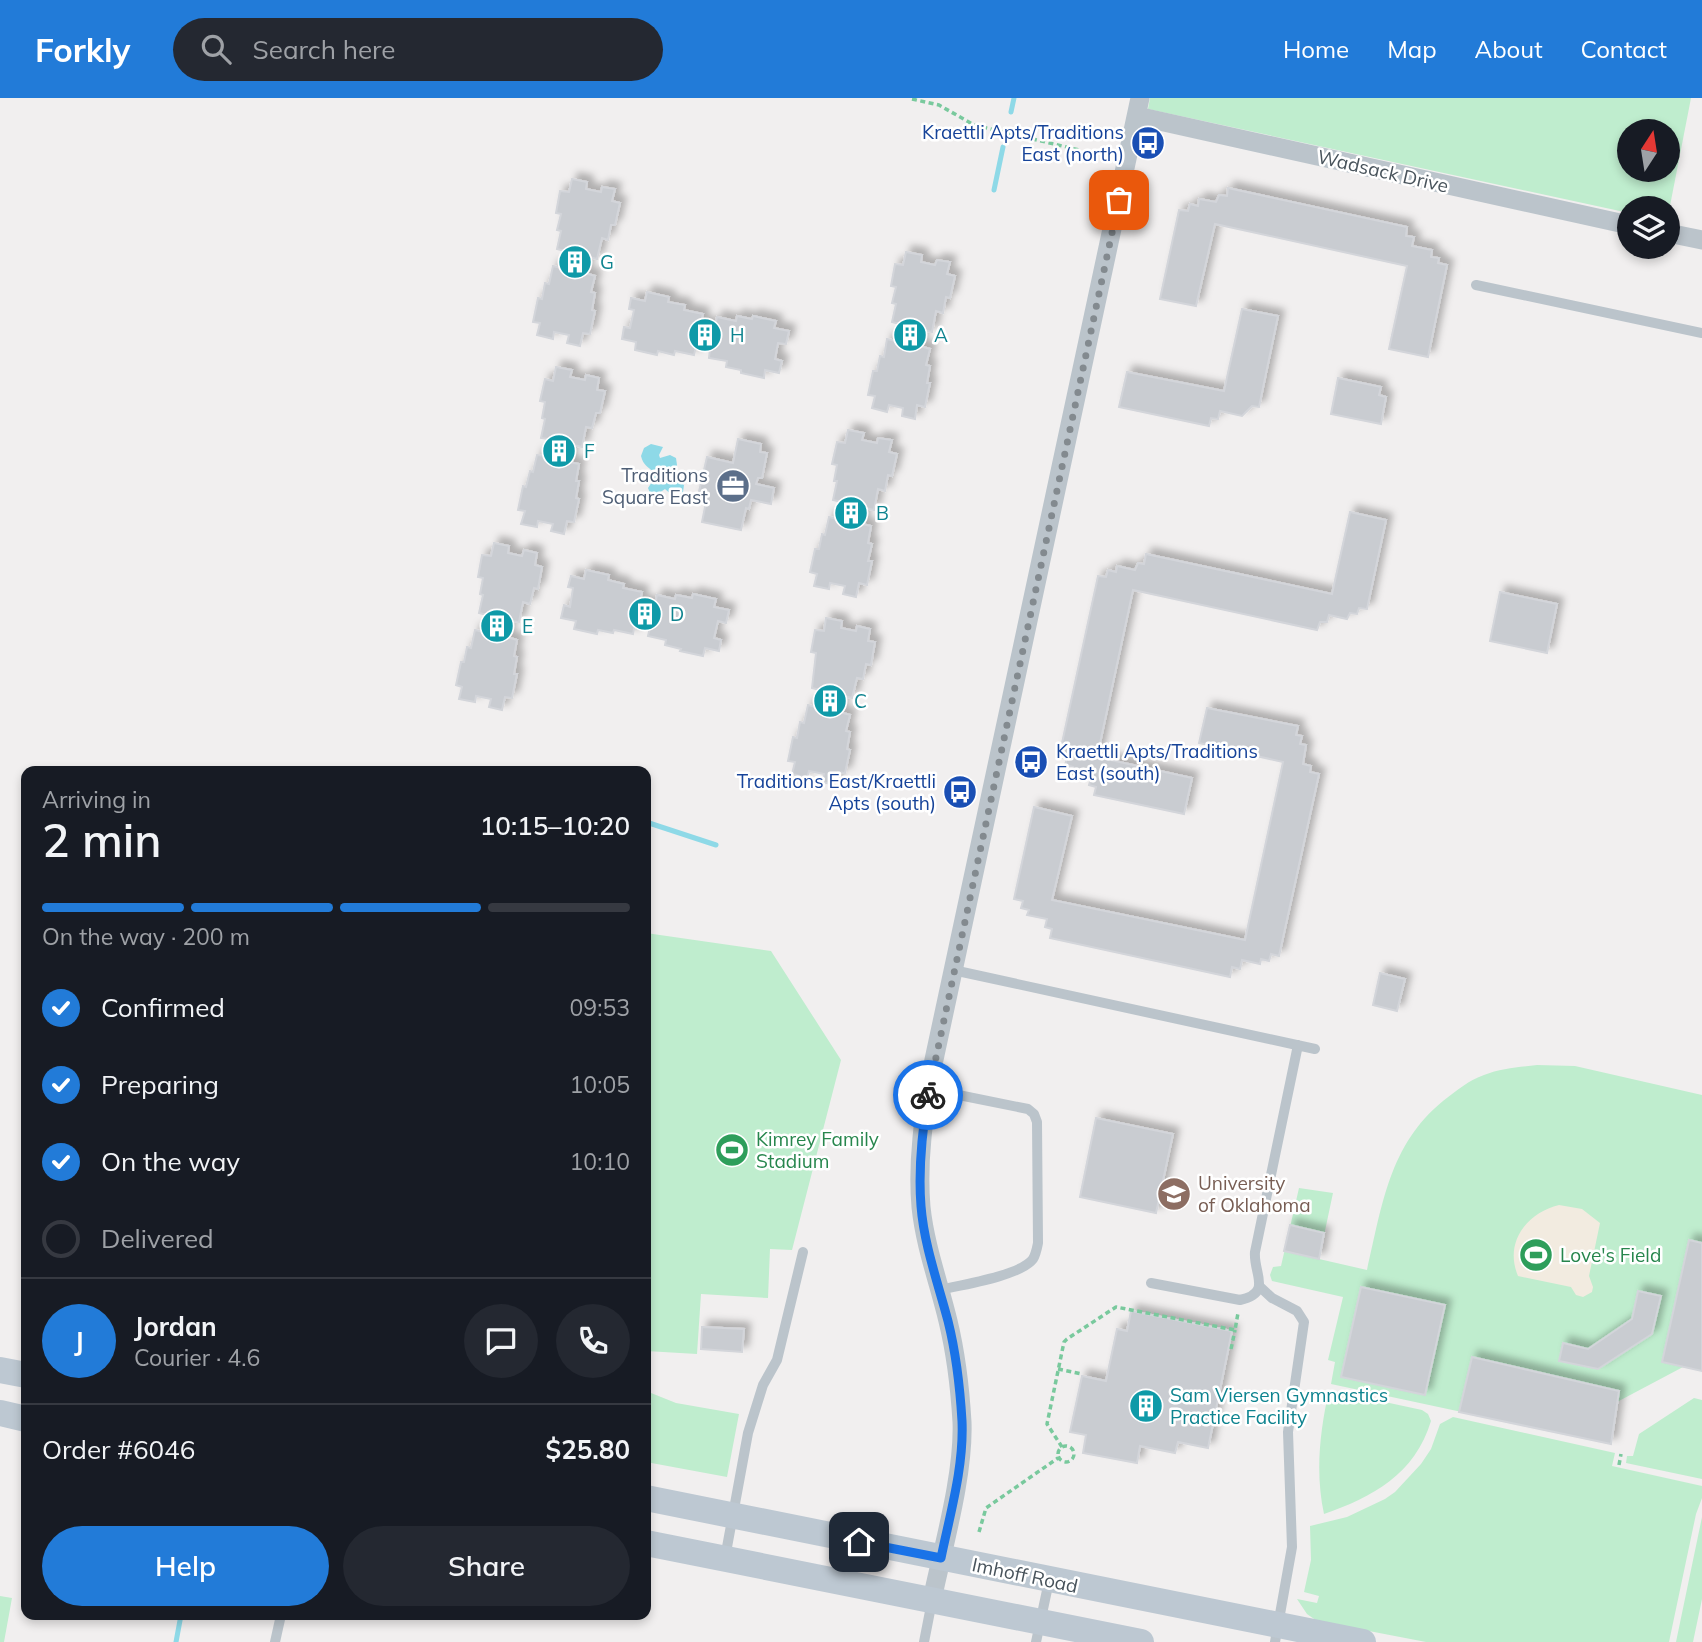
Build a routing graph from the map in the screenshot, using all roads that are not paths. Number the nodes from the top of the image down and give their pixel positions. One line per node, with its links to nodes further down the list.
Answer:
1 (1139, 107): 2 (street, Wadsack Drive); 7 (street)
2 (1617, 222)
3 (1680, 235): 4 (street)
4 (1702, 240)
5 (1476, 285): 6 (lane)
6 (1702, 332)
7 (953, 970): 8 (lane); 10 (street)
8 (1298, 1045): 9 (lane); 13 (lane)
9 (1315, 1049)
10 (929, 1089): 14 (street); 14 (lane)
11 (803, 1252): 20 (lane)
12 (1151, 1283): 13 (lane)
13 (1259, 1286): 28 (lane)
14 (939, 1290): 22 (street)
15 (0, 1370): 16 (main road)
16 (21, 1374)
17 (0, 1413): 18 (main road)
18 (21, 1418)
19 (651, 1500): 20 (main road, Imhoff Road)
20 (732, 1516): 22 (main road, Imhoff Road); 23 (lane)
21 (651, 1544): 23 (main road)
22 (941, 1558): 24 (main road, Imhoff Road); 25 (street)
23 (725, 1559): 25 (main road)
24 (1049, 1580): 27 (lane); 28 (main road, Imhoff Road)
25 (932, 1600): 27 (main road); 30 (lane)
26 (280, 1620): 29 (lane)
27 (1038, 1632): 31 (main road)
28 (1276, 1633): 32 (main road, Imhoff Road)
29 (275, 1642)
30 (924, 1642)
31 (1141, 1642)
32 (1363, 1642)

